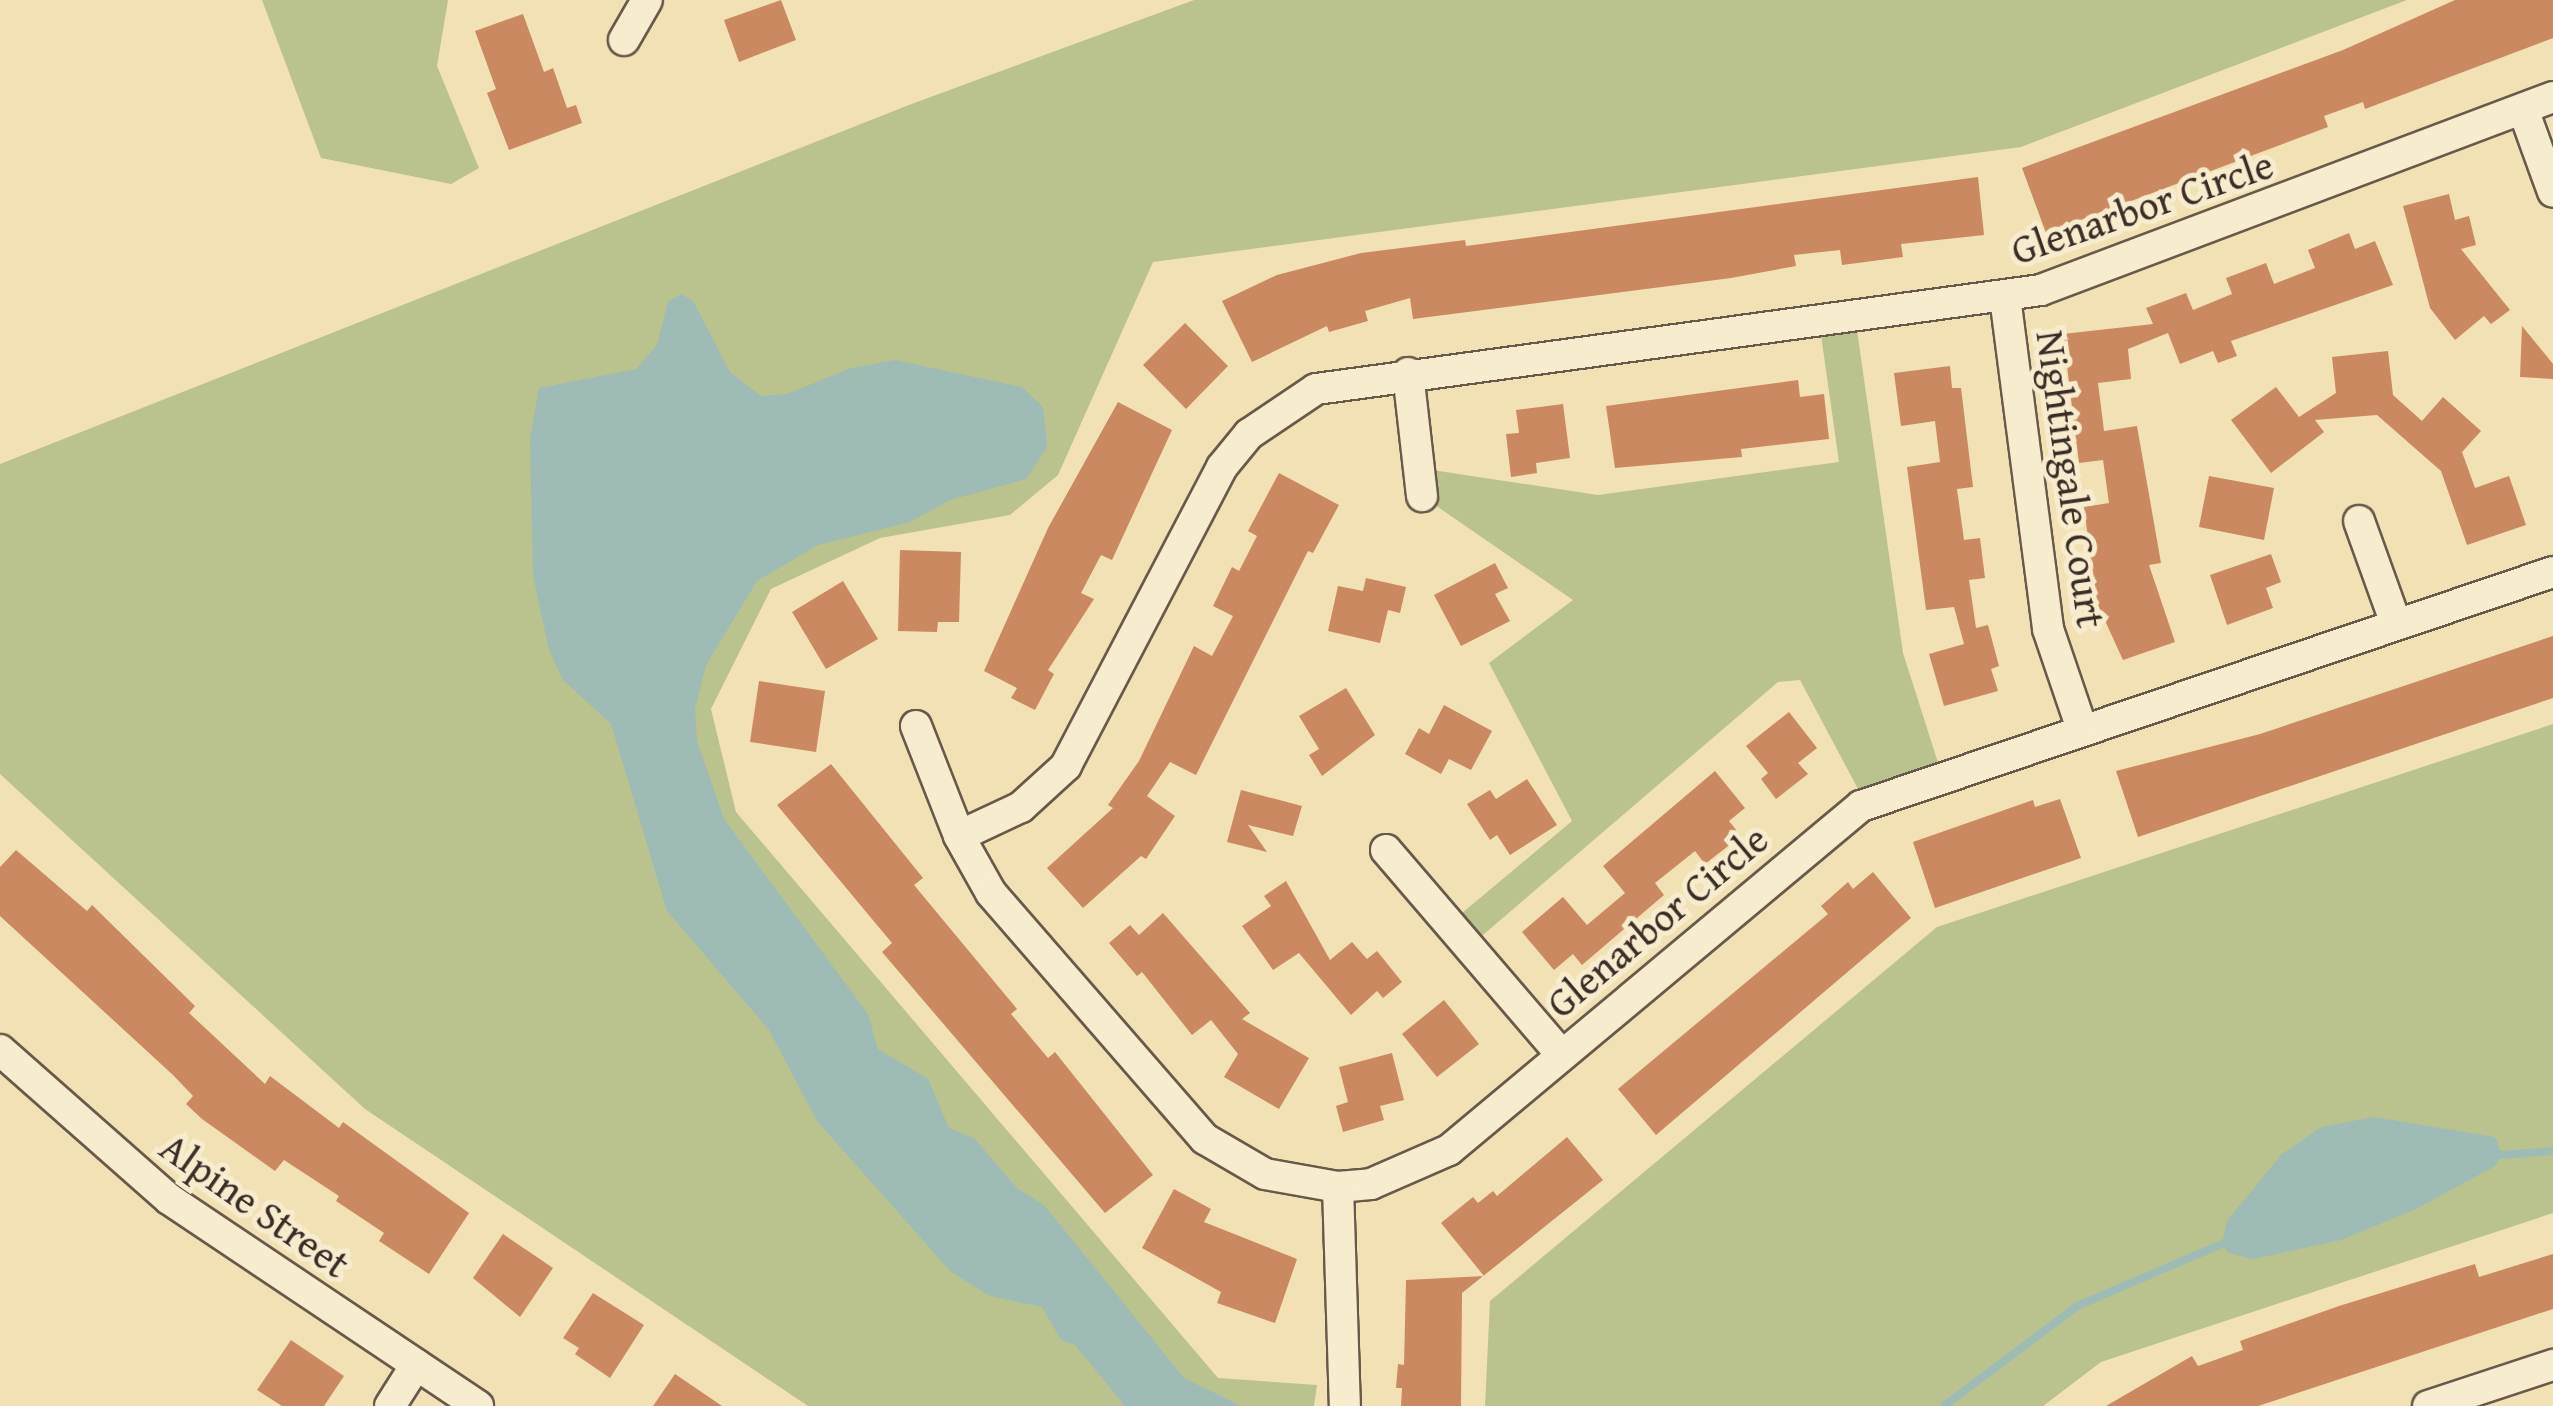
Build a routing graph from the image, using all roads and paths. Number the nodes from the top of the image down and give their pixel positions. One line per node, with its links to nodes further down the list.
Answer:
1 (647, 0): 2 (street)
2 (624, 40)
3 (2553, 97): 4 (street, Glenarbor Circle)
4 (2522, 108): 5 (street); 6 (street, Glenarbor Circle)
5 (2553, 192)
6 (2005, 297): 7 (street, Glenarbor Circle); 13 (street, Nightingale Court)
7 (1408, 372): 8 (street); 14 (street, Glenarbor Circle)
8 (1422, 496)
9 (2359, 521): 11 (street)
10 (2553, 572): 11 (street, Glenarbor Circle)
11 (2396, 624): 13 (street, Glenarbor Circle)
12 (916, 726): 14 (street, Glenarbor Circle)
13 (2082, 728): 17 (street, Glenarbor Circle)
14 (959, 836): 18 (street, Glenarbor Circle)
15 (1386, 850): 17 (street)
16 (0, 1050): 19 (street, Alpine Street)
17 (1561, 1054): 18 (street, Glenarbor Circle)
18 (1338, 1186): 23 (street)
19 (416, 1364): 21 (street); 22 (street, Alpine Street)
20 (2553, 1365): 24 (street)
21 (390, 1406)
22 (478, 1406)
23 (1345, 1406)
24 (2428, 1406)

